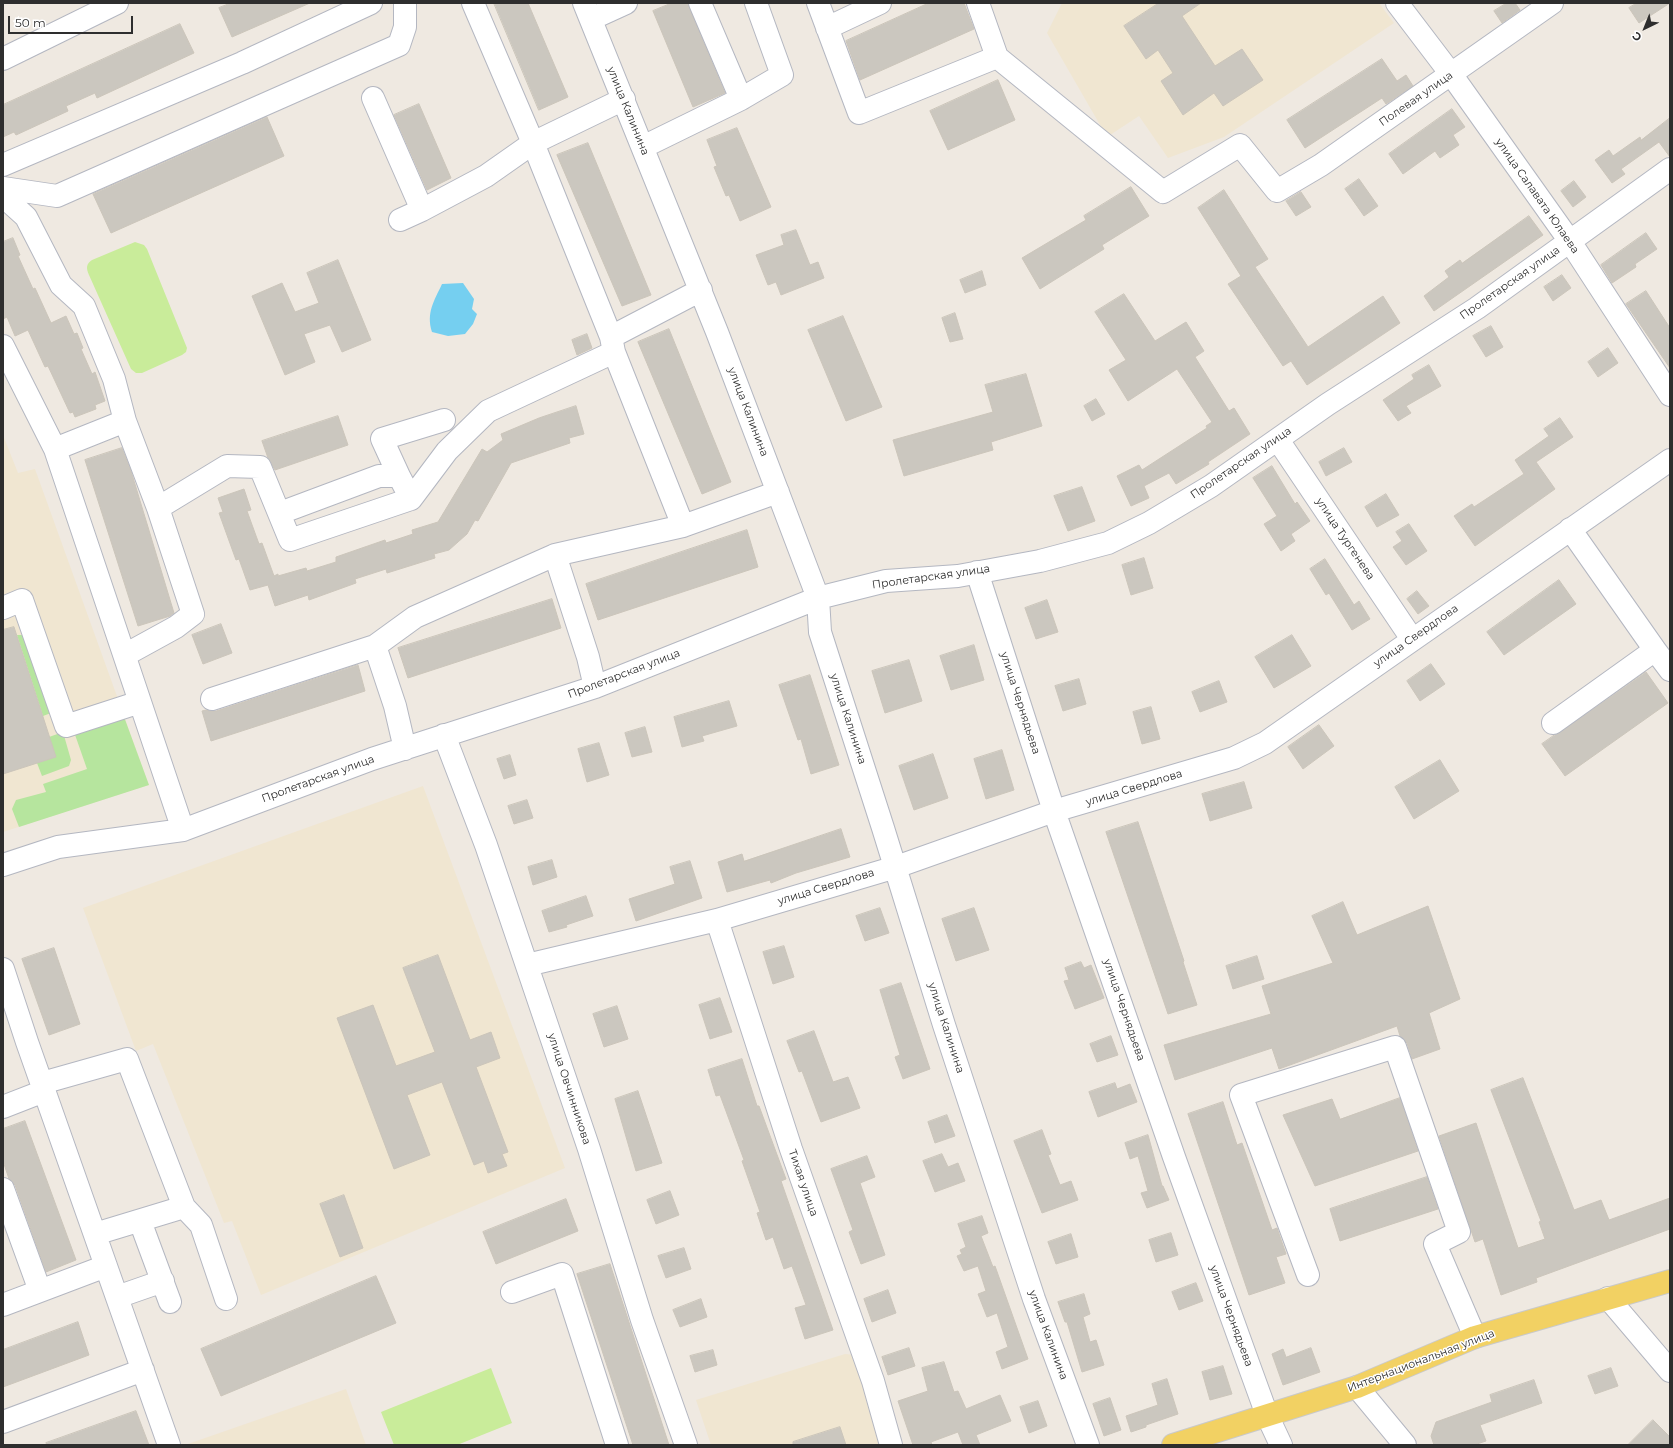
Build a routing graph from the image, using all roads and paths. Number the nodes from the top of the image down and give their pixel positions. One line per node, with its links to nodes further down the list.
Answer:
1 (117, 3): 16 (street)
2 (371, 3): 23 (street)
3 (404, 3): 25 (street)
4 (473, 3): 21 (street)
5 (626, 3): 13 (street)
6 (700, 3): 20 (street)
7 (756, 3): 20 (street)
8 (818, 3): 14 (street)
9 (880, 3): 14 (street)
10 (978, 3): 15 (street)
11 (1397, 3): 17 (street, улица Салавата Юлаева)
12 (1552, 3): 17 (street, Полевая улица)
13 (587, 11): 19 (street, улица Калинина)
14 (827, 28): 15 (street)
15 (997, 57): 17 (street, Полевая улица)
16 (3, 59)
17 (1451, 74): 29 (street, улица Салавата Юлаева)
18 (373, 98): 27 (street)
19 (624, 99): 21 (street); 22 (street, улица Калинина)
20 (742, 99): 22 (street)
21 (533, 143): 27 (street); 31 (street)
22 (643, 147): 30 (street, улица Калинина)
23 (3, 165)
24 (1670, 170): 29 (street, Пролетарская улица)
25 (3, 188)
26 (3, 196): 35 (street)
27 (422, 210): 28 (street)
28 (400, 220)
29 (1569, 240): 33 (street, улица Салавата Юлаева); 36 (street, Пролетарская улица)
30 (701, 290): 31 (street); 40 (street, улица Калинина)
31 (612, 344): 41 (street); 44 (street)
32 (3, 346): 37 (street)
33 (1670, 395)
34 (444, 420): 39 (street)
35 (125, 421): 37 (street); 42 (street)
36 (1278, 440): 47 (street, Пролетарская улица); 50 (street, улица Тургенева)
37 (55, 449): 53 (street)
38 (1670, 460): 45 (street, улица Свердлова)
39 (399, 476): 41 (street); 43 (street)
40 (778, 492): 44 (street); 48 (street, улица Калинина)
41 (411, 499): 43 (street)
42 (158, 508): 43 (street); 53 (street)
43 (280, 513)
44 (683, 526): 46 (street)
45 (1570, 529): 50 (street, улица Свердлова); 52 (street)
46 (555, 555): 51 (street); 55 (street)
47 (977, 572): 48 (street, Пролетарская улица); 61 (street, улица Чернядьева)
48 (818, 598): 55 (street, Пролетарская улица); 64 (street, улица Калинина)
49 (3, 608): 57 (street)
50 (1412, 638): 61 (street, улица Свердлова)
51 (375, 646): 56 (street); 60 (street)
52 (1655, 650): 54 (street); 58 (street)
53 (125, 655): 57 (street)
54 (1670, 670)
55 (595, 687): 59 (street, Пролетарская улица)
56 (212, 699)
57 (140, 702): 62 (street)
58 (1553, 723)
59 (444, 735): 60 (street, Пролетарская улица); 66 (street, улица Овчинникова)
60 (404, 749): 62 (street, Пролетарская улица)
61 (1054, 811): 64 (street, улица Свердлова); 89 (street, улица Чернядьева)
62 (183, 830): 63 (street, Пролетарская улица)
63 (3, 865)
64 (896, 866): 65 (street, улица Свердлова); 95 (street, улица Калинина)
65 (717, 920): 66 (street, улица Свердлова); 94 (street, Тихая улица)
66 (527, 965): 93 (street, улица Овчинникова)
67 (3, 969): 68 (street)
68 (43, 1087): 69 (street); 71 (street); 73 (street)
69 (3, 1107)
70 (3, 1189): 78 (street)
71 (184, 1207): 72 (street); 82 (street)
72 (140, 1221): 73 (street); 76 (street)
73 (95, 1234): 74 (street)
74 (106, 1266): 78 (street); 80 (street)
75 (1308, 1275): 85 (street)
76 (162, 1281): 80 (street); 83 (street)
77 (1670, 1281): 81 (main road, Интернациональная улица)
78 (40, 1291): 84 (street)
79 (512, 1292): 92 (street)
80 (117, 1297): 86 (street)
81 (1608, 1298): 85 (main road, Интернациональная улица); 87 (street)
82 (226, 1299)
83 (170, 1302)
84 (3, 1305)
85 (1475, 1337): 88 (main road, Интернациональная улица)
86 (143, 1370): 90 (street); 91 (street)
87 (1670, 1371)
88 (1357, 1387): 89 (main road, Интернациональная улица); 98 (street)
89 (1267, 1415): 96 (main road, Интернациональная улица); 97 (street, улица Чернядьева)
90 (3, 1422)
91 (169, 1445)
92 (617, 1445)
93 (686, 1445)
94 (891, 1445)
95 (1088, 1445)
96 (1173, 1445)
97 (1281, 1445)
98 (1405, 1445)

